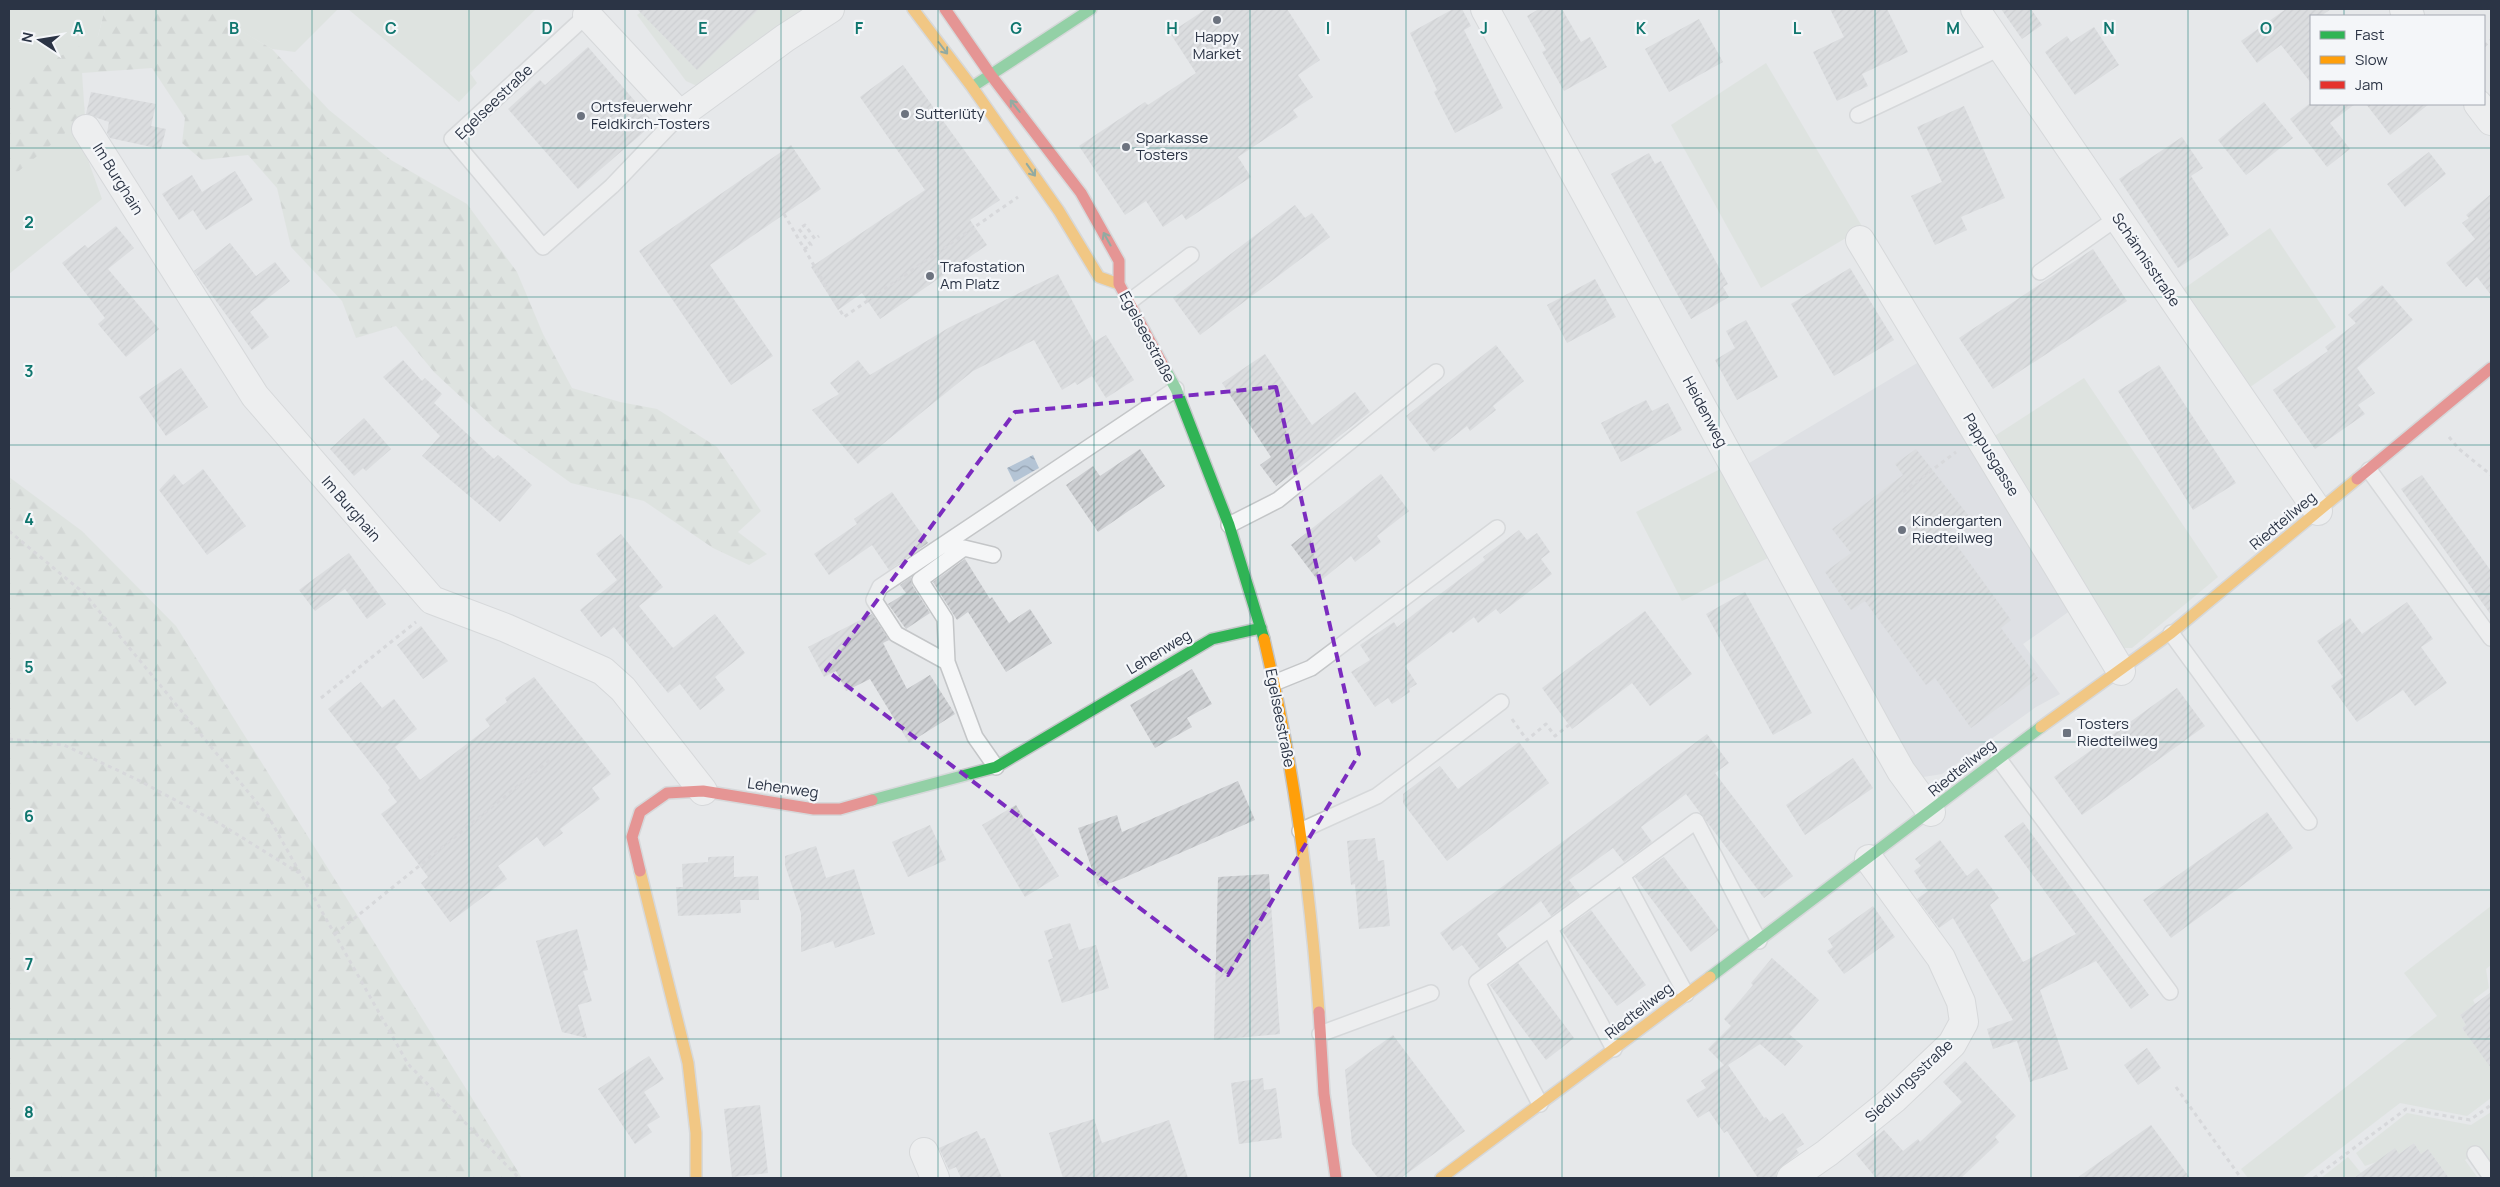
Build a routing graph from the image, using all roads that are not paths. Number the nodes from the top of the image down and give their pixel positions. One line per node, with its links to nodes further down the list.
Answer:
1 (830, 9): 12 (street, Egelseestraße)
2 (913, 9): 10 (street, Egelseestraße, one-way to 10)
3 (945, 9): 9 (street, Egelseestraße)
4 (1091, 9): 9 (street)
5 (1485, 9): 40 (street, Heidenweg)
6 (1976, 9): 8 (street, Schännisstraße)
7 (587, 15): 12 (street, Egelseestraße); 12 (lane, Egelseestraße)
8 (2002, 47): 13 (lane); 16 (street, Schännisstraße)
9 (990, 74): 10 (street); 20 (street, Egelseestraße, one-way to 9)
10 (972, 87): 20 (street, Egelseestraße, one-way to 20)
11 (2479, 105): 14 (street)
12 (680, 115)
13 (1858, 115)
14 (2491, 121)
15 (86, 129): 39 (street, Im Burghain)
16 (2117, 218): 19 (lane); 26 (street, Schännisstraße)
17 (1860, 240): 34 (street, Pappusgasse)
18 (1191, 255): 21 (lane)
19 (2040, 272)
20 (1119, 284): 21 (street, Egelseestraße)
21 (1129, 302): 24 (street, Egelseestraße)
22 (2491, 368): 25 (street, Riedteilweg)
23 (1436, 372): 27 (lane)
24 (1176, 389): 27 (street, Egelseestraße); 33 (lane)
25 (2369, 470): 26 (street, Riedteilweg); 32 (lane)
26 (2318, 511): 31 (street, Riedteilweg)
27 (1229, 525): 30 (street, Egelseestraße)
28 (1497, 528): 35 (lane)
29 (993, 554): 33 (lane)
30 (1261, 628): 35 (street, Egelseestraße); 38 (street, Lehenweg)
31 (2171, 633): 34 (street, Riedteilweg); 41 (lane)
32 (2491, 638)
33 (947, 662): 38 (lane)
34 (2121, 671): 37 (street, Riedteilweg)
35 (1274, 683): 42 (street, Egelseestraße)
36 (1501, 702): 42 (lane)
37 (1998, 758): 40 (street, Riedteilweg); 47 (lane)
38 (996, 767): 39 (street, Lehenweg)
39 (703, 791): 56 (street, Lehenweg)
40 (1931, 812): 43 (street, Riedteilweg)
41 (2309, 822)
42 (1300, 831): 50 (street, Egelseestraße)
43 (1869, 859): 46 (street, Riedteilweg); 60 (street, Siedlungsstraße)
44 (1622, 875): 45 (lane); 46 (lane); 49 (lane)
45 (1550, 929): 51 (lane); 52 (lane)
46 (1759, 941): 49 (street, Riedteilweg)
47 (2170, 992)
48 (1431, 993): 50 (lane)
49 (1686, 994): 51 (street, Riedteilweg)
50 (1320, 1034): 58 (street, Egelseestraße)
51 (1614, 1049): 52 (street, Riedteilweg)
52 (1540, 1104): 59 (street, Riedteilweg)
53 (924, 1152): 57 (street)
54 (2475, 1154): 55 (lane)
55 (2491, 1177)
56 (696, 1178)
57 (935, 1178)
58 (1336, 1178)
59 (1442, 1178)
60 (1791, 1178)

